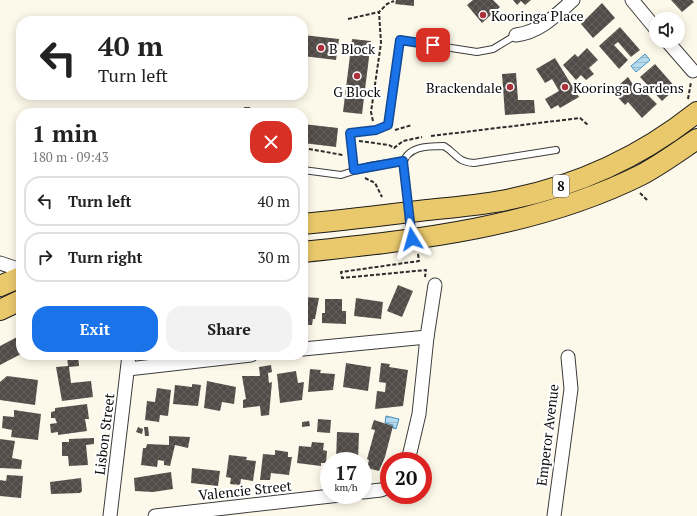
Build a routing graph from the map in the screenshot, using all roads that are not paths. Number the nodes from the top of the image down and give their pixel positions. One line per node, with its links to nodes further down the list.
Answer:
1 (573, 0): 4 (street)
2 (632, 0): 3 (street)
3 (649, 20)
4 (516, 35): 11 (lane)
5 (673, 48): 6 (street)
6 (693, 71)
7 (692, 106): 13 (main road, 8)
8 (697, 139): 15 (main road, 8)
9 (556, 150): 10 (lane)
10 (403, 161): 11 (lane); 13 (lane)
11 (354, 170): 12 (lane)
12 (308, 171)
13 (408, 213): 14 (main road, 8); 15 (lane)
14 (308, 223)
15 (415, 246): 16 (main road, 8)
16 (308, 252)
17 (0, 263): 18 (street)
18 (16, 268)
19 (16, 279): 21 (main road)
20 (435, 285): 24 (street)
21 (0, 286)
22 (16, 302): 23 (main road)
23 (0, 310)
24 (427, 337): 25 (street); 30 (street)
25 (308, 349)
26 (568, 357): 34 (street, Emperor Avenue)
27 (129, 360): 29 (street, Lisbon Street)
28 (207, 360): 29 (street)
29 (128, 369): 32 (street, Lisbon Street)
30 (410, 452)
31 (320, 497): 33 (street, Valencie Street)
32 (110, 516)
33 (155, 516)
34 (554, 516)

